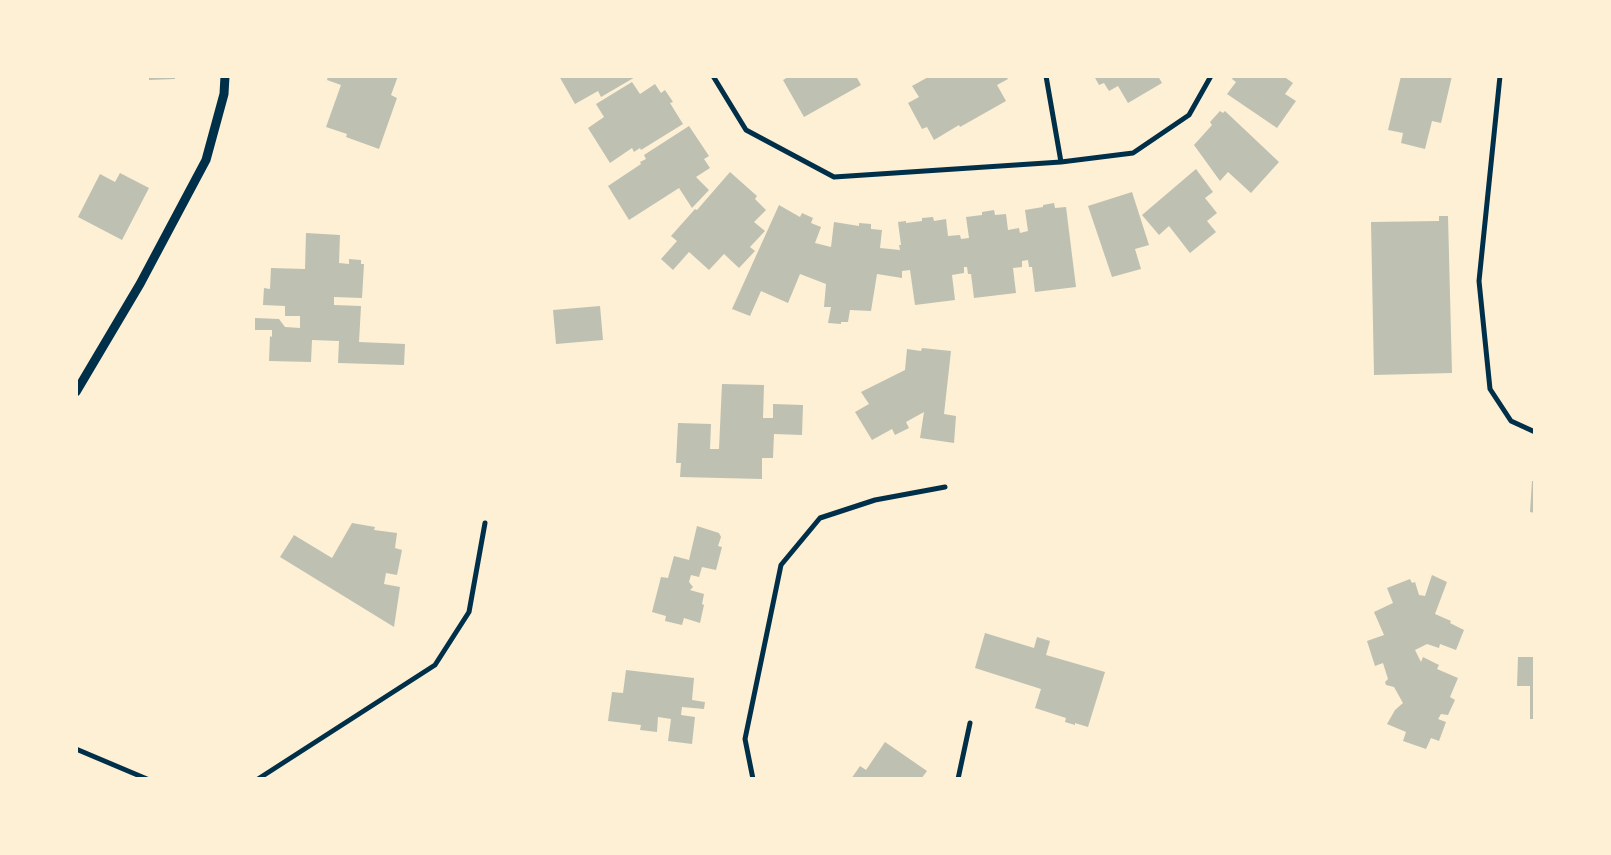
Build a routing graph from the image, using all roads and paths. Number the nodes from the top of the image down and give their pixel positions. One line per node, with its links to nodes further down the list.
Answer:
1 (225, 76): 7 (street)
2 (713, 76): 6 (street)
3 (1046, 76): 6 (street)
4 (1211, 76): 6 (street)
5 (1500, 76): 8 (street)
6 (1061, 162)
7 (76, 392)
8 (1535, 432)
9 (945, 487): 15 (street)
10 (485, 522): 14 (street)
11 (970, 723): 16 (street)
12 (76, 749): 13 (street)
13 (147, 779)
14 (258, 779)
15 (753, 779)
16 (958, 779)

